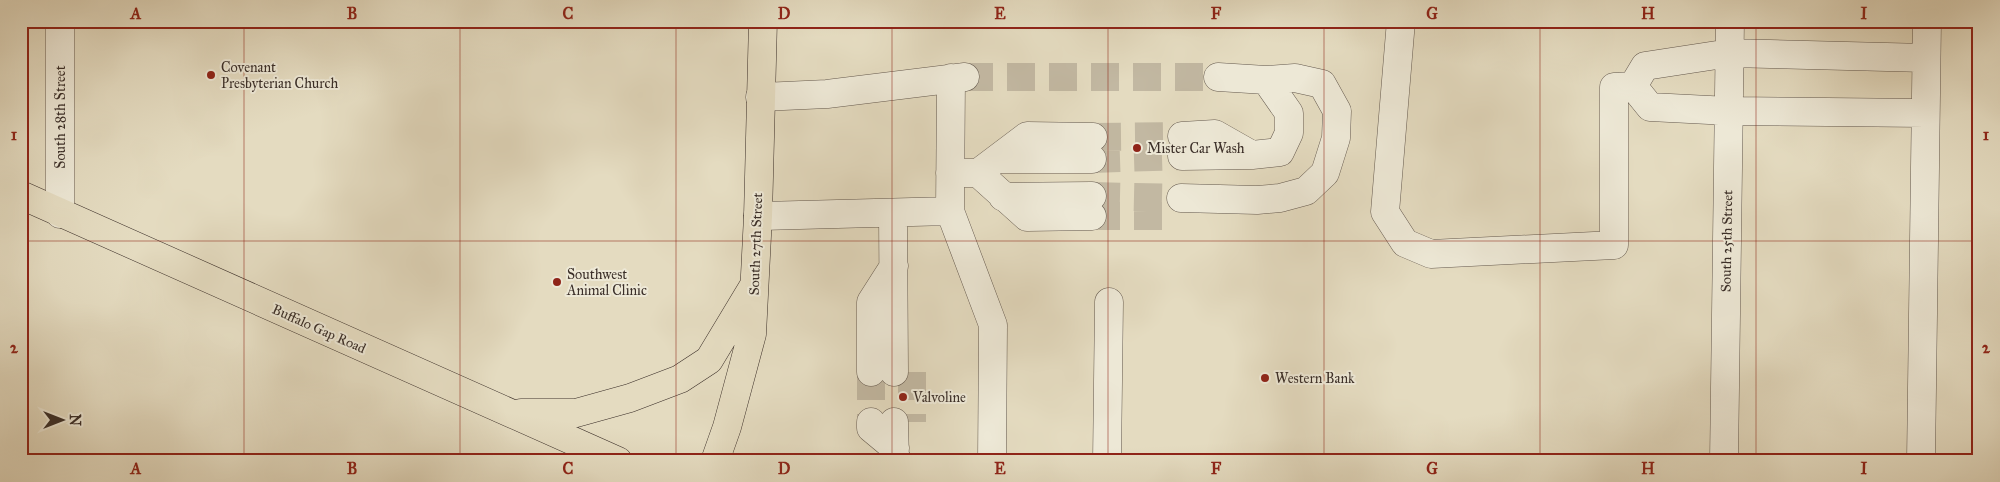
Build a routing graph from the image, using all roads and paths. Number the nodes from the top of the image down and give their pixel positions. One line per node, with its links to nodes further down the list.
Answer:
1 (60, 21): 23 (street, South 28th Street)
2 (763, 21): 11 (main road, South 27th Street)
3 (1401, 21): 10 (street)
4 (1730, 21): 6 (street, South 25th Street)
5 (1927, 21): 7 (street)
6 (1730, 53): 7 (street); 10 (street); 12 (street, South 25th Street)
7 (1926, 58): 13 (street)
8 (1218, 77): 9 (street)
9 (1266, 80): 14 (street); 20 (street)
10 (1633, 86): 12 (street)
11 (760, 97): 17 (street); 24 (main road, South 27th Street)
12 (1729, 111): 13 (street); 35 (street, South 25th Street)
13 (1926, 113): 36 (street)
14 (1182, 146)
15 (1093, 148): 16 (street)
16 (988, 166): 17 (street); 19 (street)
17 (950, 173): 21 (street)
18 (21, 195): 23 (main road, Buffalo Gap Road)
19 (1092, 206)
20 (1181, 207)
21 (950, 210): 22 (street); 33 (street)
22 (893, 213): 24 (street); 25 (street)
23 (60, 214): 28 (main road, Buffalo Gap Road)
24 (758, 216): 26 (main road, South 27th Street)
25 (894, 266): 25 (street)
26 (755, 284): 28 (main road); 32 (main road, South 27th Street)
27 (1109, 302): 34 (street)
28 (509, 413): 29 (main road, Buffalo Gap Road)
29 (545, 429): 30 (main road); 31 (main road, Buffalo Gap Road)
30 (567, 461)
31 (618, 461)
32 (715, 461)
33 (992, 461)
34 (1107, 461)
35 (1724, 461)
36 (1921, 461)

